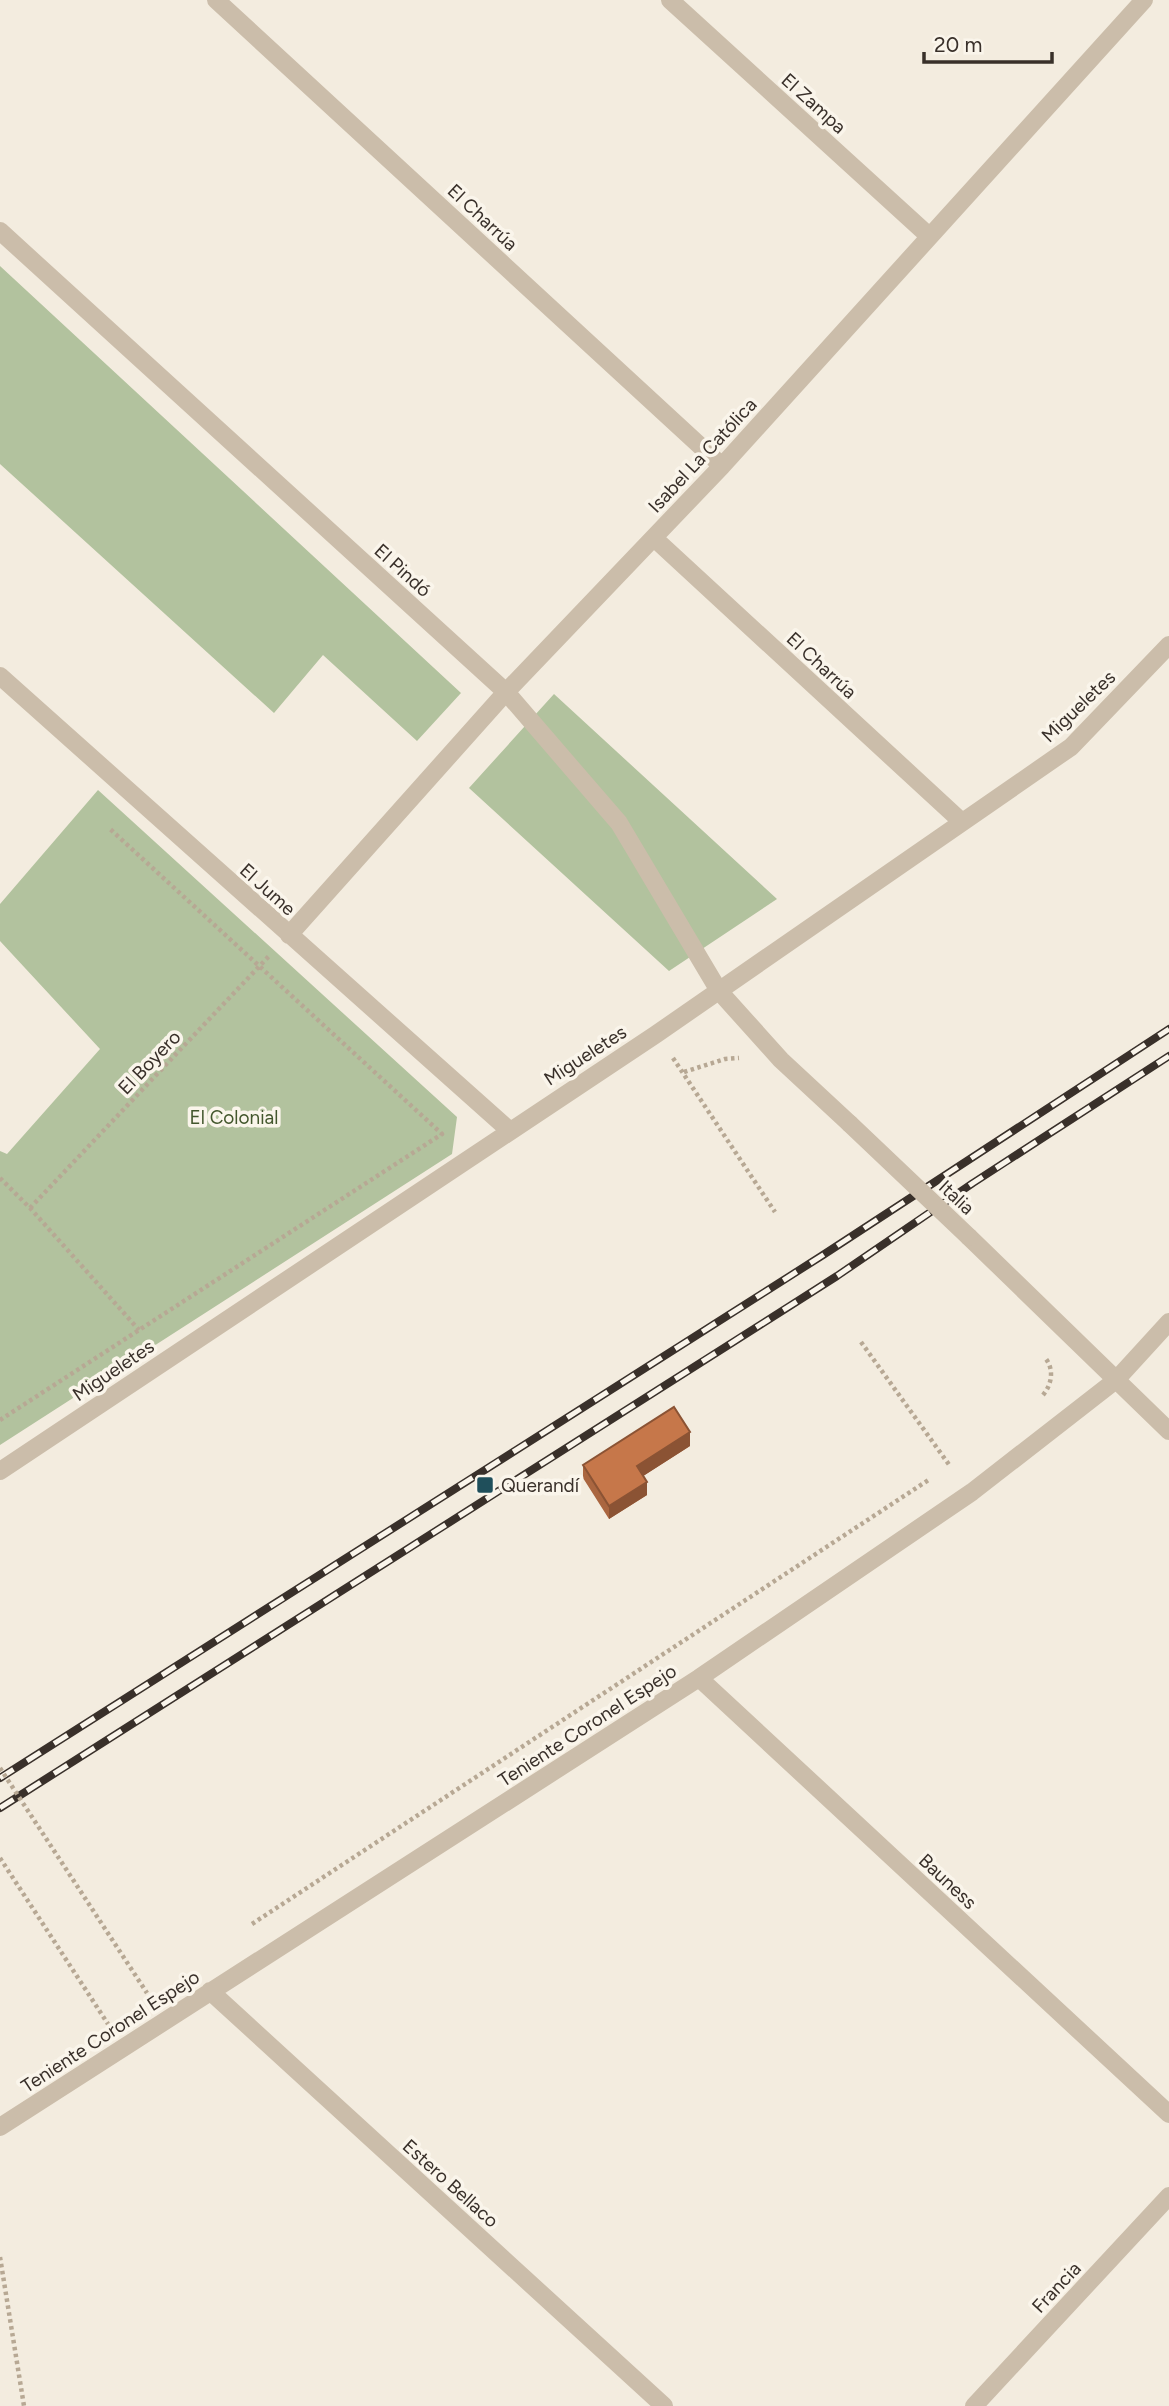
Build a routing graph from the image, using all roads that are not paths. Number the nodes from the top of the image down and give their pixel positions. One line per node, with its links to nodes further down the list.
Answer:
1 (216, 0): 6 (street, El Charrúa)
2 (670, 0): 5 (street, El Zampa)
3 (1144, 0): 5 (street, Isabel La Católica)
4 (0, 231): 10 (street, El Pindó)
5 (929, 236): 6 (street, Isabel La Católica)
6 (722, 466): 7 (street, Isabel La Católica)
7 (654, 538): 10 (street, Isabel La Católica); 11 (street, El Charrúa)
8 (1169, 645): 11 (street, Migueletes)
9 (0, 676): 12 (street, El Jume)
10 (506, 692): 12 (street, Isabel La Católica); 13 (street, El Pindó)
11 (962, 821): 13 (street, Migueletes)
12 (289, 935): 14 (street, El Jume)
13 (719, 991): 14 (street, Migueletes); 16 (street, Italia, bridge)
14 (509, 1130): 18 (street, Migueletes)
15 (1169, 1322): 16 (street, Teniente Coronel Espejo)
16 (1116, 1380): 17 (street, Italia); 19 (street, Teniente Coronel Espejo)
17 (1169, 1431)
18 (0, 1471)
19 (699, 1678): 20 (street, Teniente Coronel Espejo); 21 (street, Bauness)
20 (210, 1990): 22 (street, Teniente Coronel Espejo); 24 (street, Estero Bellaco)
21 (1169, 2114)
22 (0, 2127)
23 (1169, 2196): 25 (street, Francia)
24 (664, 2406)
25 (974, 2406)

